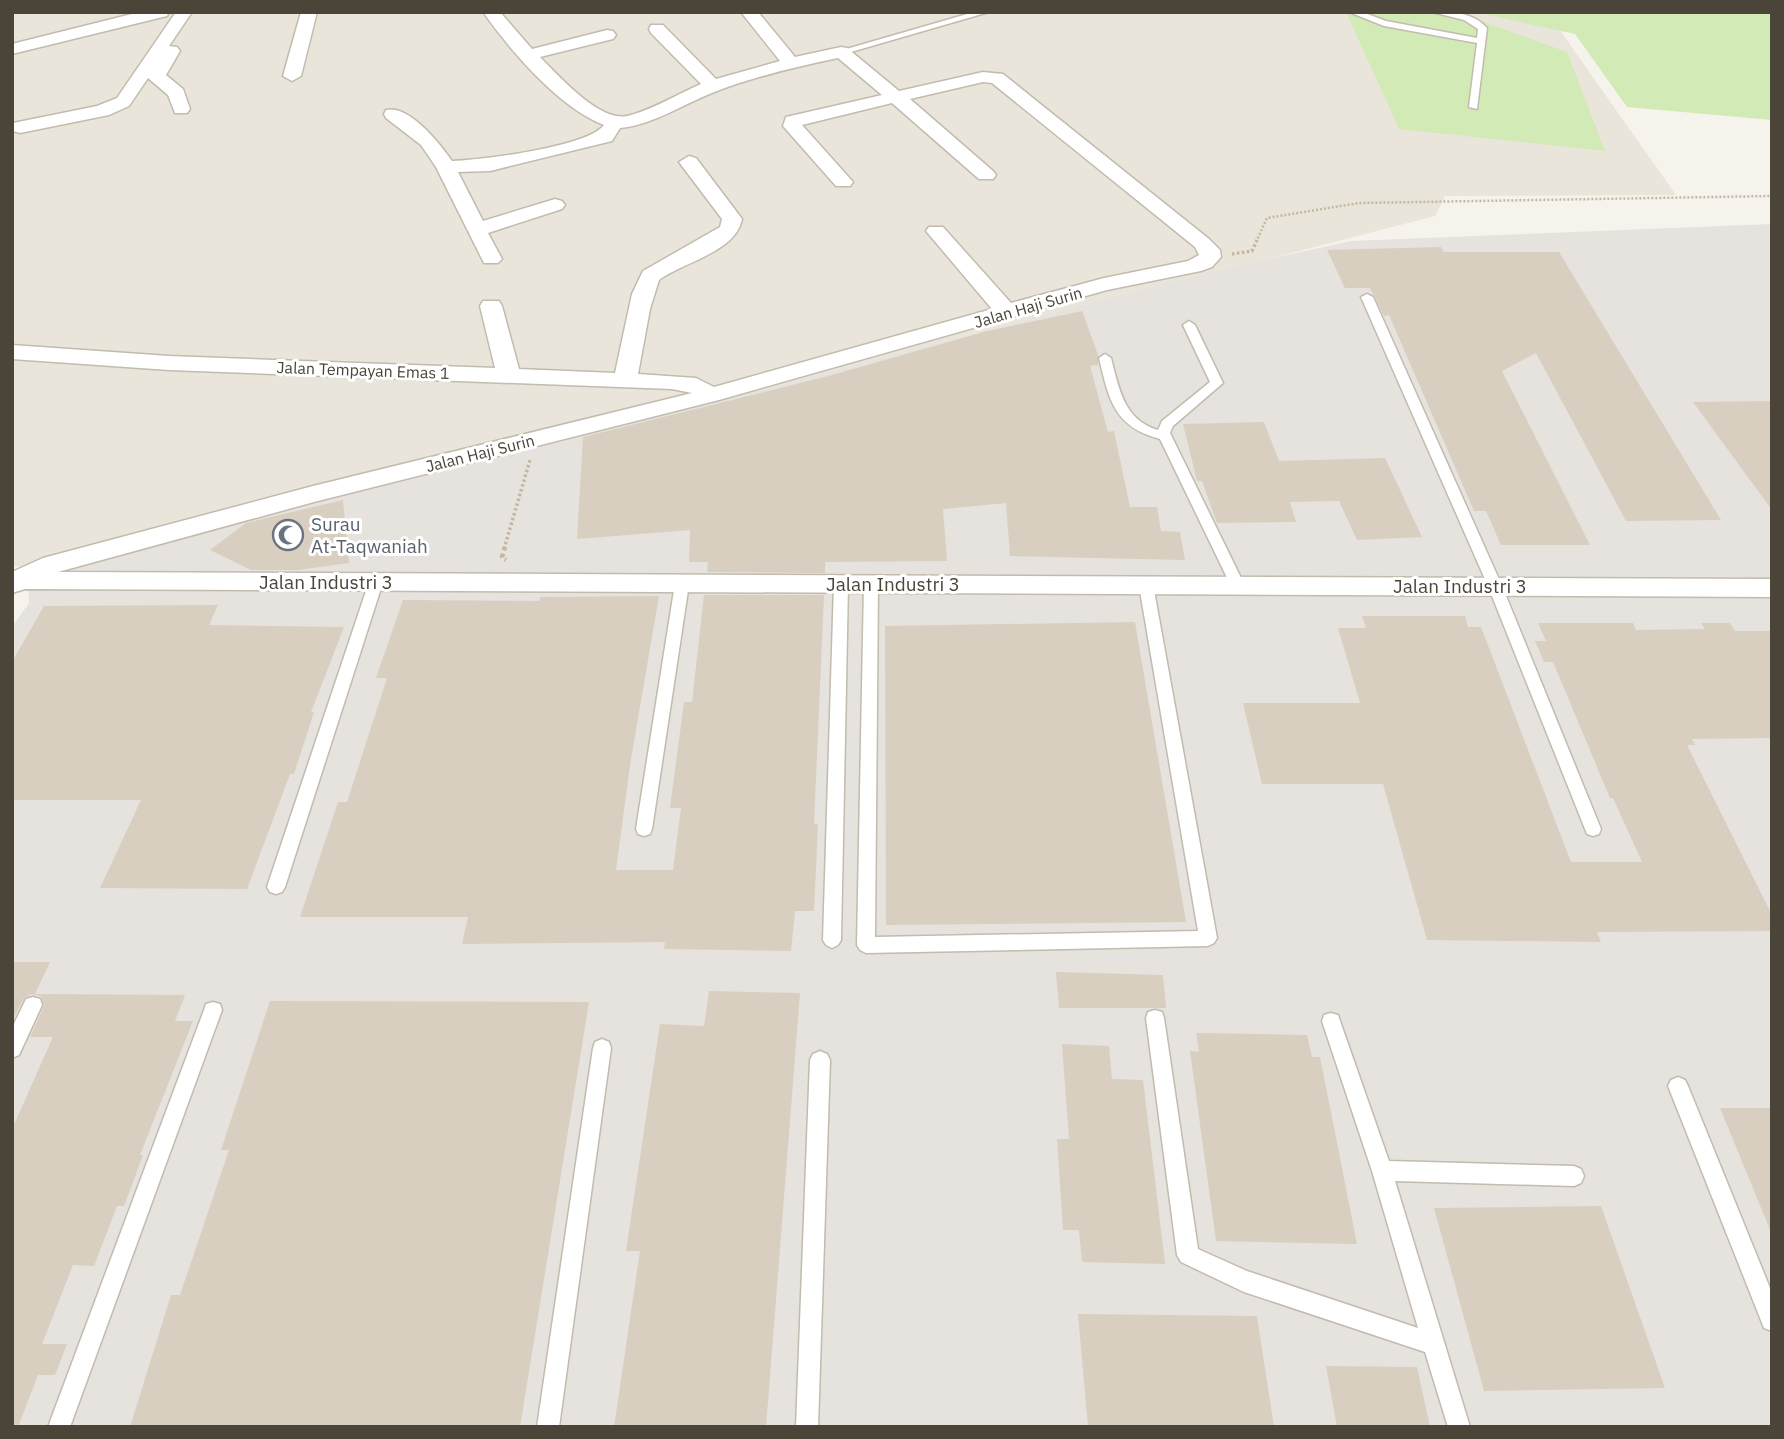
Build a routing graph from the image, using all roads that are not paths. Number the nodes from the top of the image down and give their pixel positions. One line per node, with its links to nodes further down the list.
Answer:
1 (161, 12): 13 (street)
2 (184, 12): 10 (street)
3 (309, 12): 17 (street)
4 (491, 12): 15 (street)
5 (749, 12): 16 (street)
6 (985, 12): 14 (lane)
7 (1353, 12): 12 (lane)
8 (1436, 12): 12 (lane)
9 (657, 29): 18 (street)
10 (172, 30): 21 (street); 24 (street)
11 (607, 36): 15 (street)
12 (1480, 41): 20 (lane)
13 (12, 49)
14 (841, 52): 16 (street); 19 (street)
15 (528, 55): 23 (street)
16 (790, 62): 18 (street)
17 (292, 76)
18 (712, 85): 23 (street)
19 (896, 97): 27 (street); 28 (street); 35 (street, Jalan Haji Surin)
20 (1474, 107)
21 (181, 108)
22 (393, 114): 26 (street)
23 (615, 122): 26 (street)
24 (20, 127)
25 (690, 162): 40 (street)
26 (446, 167): 30 (street)
27 (986, 175)
28 (843, 182)
29 (555, 205): 30 (street)
30 (476, 230): 32 (street)
31 (936, 231): 35 (street)
32 (491, 259)
33 (1367, 297): 50 (lane)
34 (491, 306): 39 (street)
35 (1007, 313): 41 (street, Jalan Haji Surin)
36 (1189, 325): 42 (lane)
37 (12, 352): 39 (street, Jalan Tempayan Emas 1)
38 (1105, 358): 42 (lane)
39 (509, 376): 40 (street, Jalan Tempayan Emas 1)
40 (625, 381): 41 (street, Jalan Tempayan Emas 1)
41 (711, 395): 43 (street, Jalan Haji Surin)
42 (1166, 436): 49 (lane)
43 (13, 582): 44 (street, Jalan Industri 3)
44 (376, 582): 45 (street, Jalan Industri 3); 54 (lane)
45 (682, 584): 46 (street, Jalan Industri 3); 52 (lane)
46 (841, 584): 47 (street, Jalan Industri 3); 55 (lane)
47 (871, 584): 48 (street, Jalan Industri 3); 48 (lane)
48 (1146, 585): 49 (street, Jalan Industri 3)
49 (1238, 586): 50 (street, Jalan Industri 3)
50 (1495, 586): 51 (street, Jalan Industri 3); 53 (lane)
51 (1772, 588)
52 (644, 829)
53 (1592, 829)
54 (275, 887)
55 (832, 940)
56 (33, 1005): 61 (lane)
57 (213, 1010): 68 (lane)
58 (1155, 1018): 67 (lane)
59 (1331, 1021): 64 (lane)
60 (602, 1048): 69 (lane)
61 (12, 1049)
62 (820, 1060): 70 (lane)
63 (1678, 1086): 66 (lane)
64 (1382, 1171): 65 (lane); 67 (lane)
65 (1574, 1176)
66 (1772, 1320)
67 (1435, 1344): 71 (lane)
68 (60, 1427)
69 (548, 1427)
70 (807, 1427)
71 (1460, 1427)

